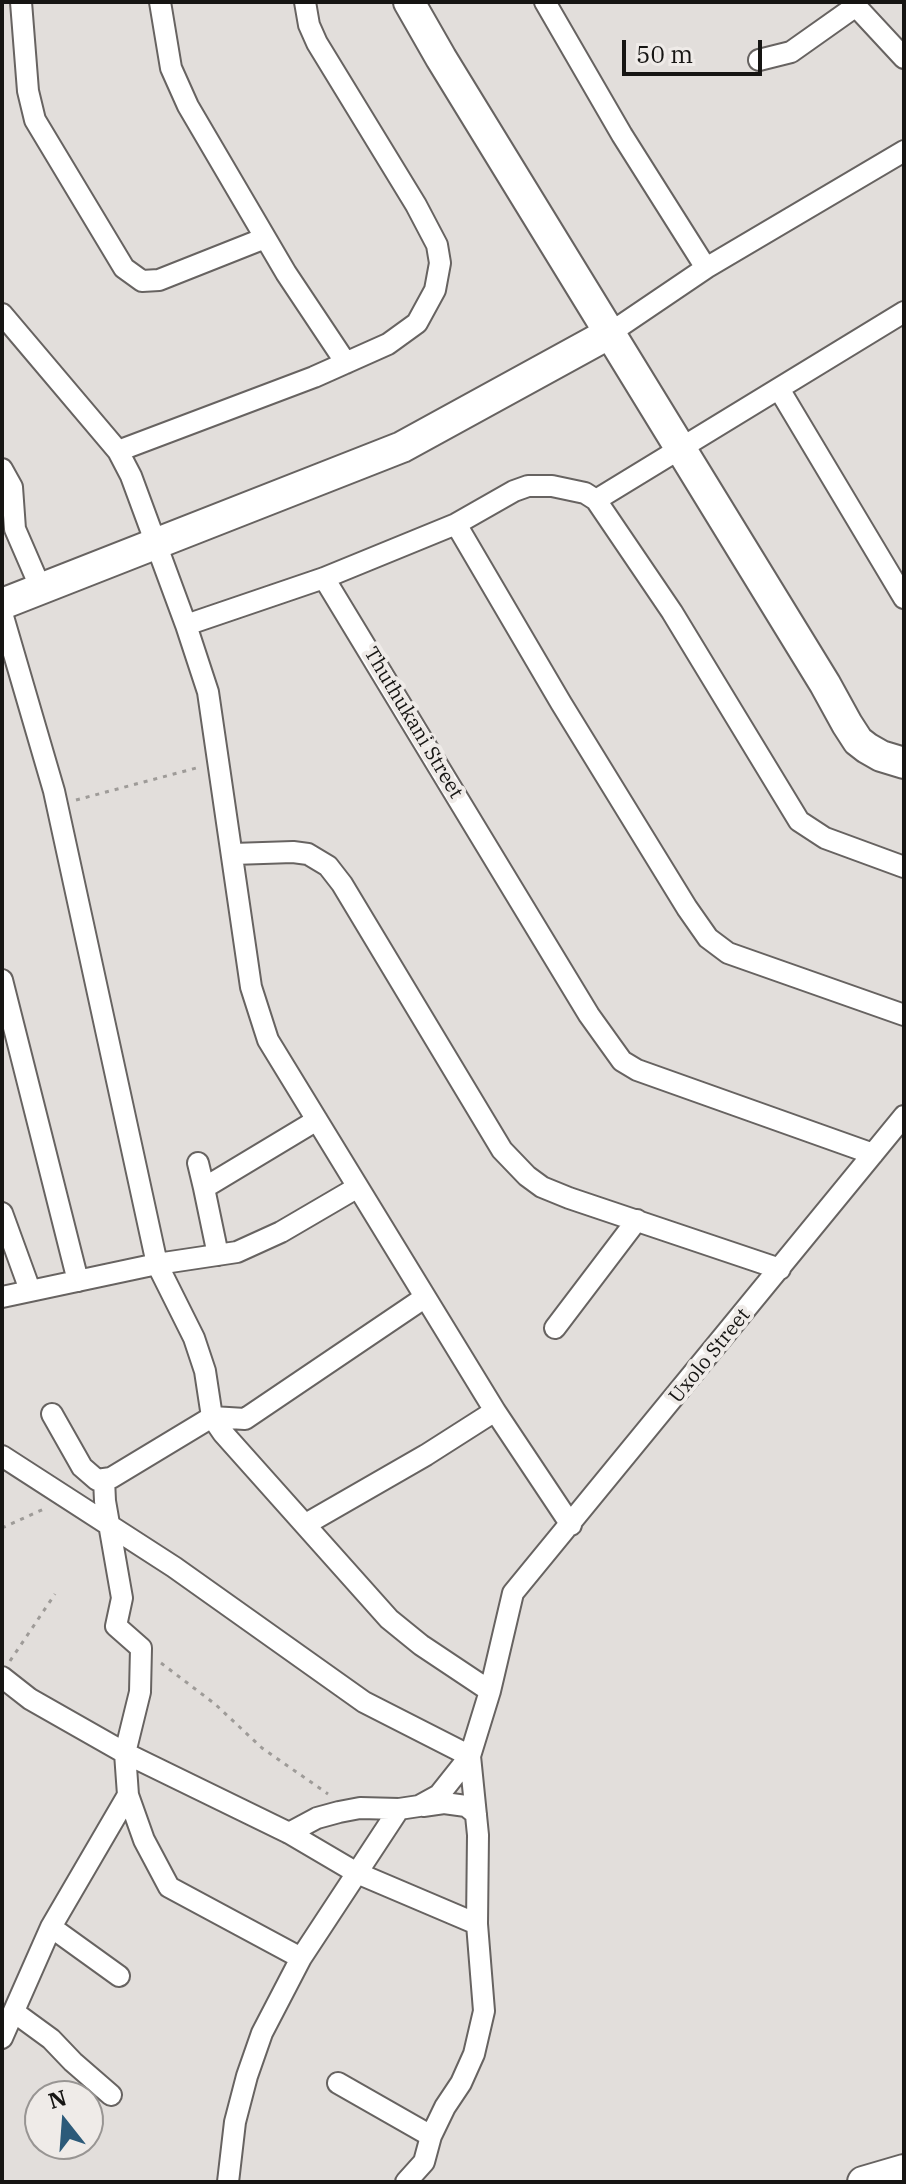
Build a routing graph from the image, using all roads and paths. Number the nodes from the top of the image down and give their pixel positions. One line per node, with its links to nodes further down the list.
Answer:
1 (21, 2): 10 (street)
2 (160, 2): 10 (street)
3 (305, 2): 15 (street)
4 (409, 2): 14 (street)
5 (545, 2): 11 (street)
6 (854, 4): 7 (street); 8 (street)
7 (904, 58)
8 (759, 60)
9 (904, 151): 11 (street)
10 (265, 238): 15 (street)
11 (706, 268): 14 (street)
12 (2, 314): 18 (street)
13 (902, 318): 16 (street)
14 (610, 333): 17 (street); 22 (street)
15 (346, 363): 18 (street)
16 (779, 389): 17 (street); 25 (street)
17 (680, 450): 20 (street); 29 (street)
18 (118, 451): 22 (street)
19 (2, 469): 24 (street)
20 (596, 500): 21 (street); 33 (street)
21 (456, 524): 23 (street); 35 (street)
22 (155, 543): 24 (street); 28 (street)
23 (324, 578): 28 (street); 38 (street, Thuthukani Street)
24 (41, 589): 26 (street)
25 (904, 598)
26 (2, 604)
27 (2, 613): 31 (street)
28 (186, 625): 30 (street)
29 (904, 763)
30 (217, 764): 31 (path); 32 (street)
31 (56, 805): 45 (street)
32 (233, 854): 37 (street); 43 (street)
33 (904, 867)
34 (2, 980): 47 (street)
35 (904, 1015)
36 (904, 1116): 38 (street, Uxolo Street)
37 (317, 1120): 40 (street); 41 (street)
38 (873, 1154): 46 (street, Uxolo Street)
39 (198, 1163): 41 (street)
40 (358, 1187): 44 (street); 50 (street)
41 (204, 1188): 44 (street)
42 (2, 1213): 48 (street)
43 (637, 1220): 46 (street); 51 (street)
44 (218, 1255): 45 (street)
45 (157, 1264): 47 (street); 54 (street)
46 (780, 1269): 59 (street, Uxolo Street)
47 (78, 1281): 48 (street)
48 (30, 1290): 49 (street)
49 (2, 1297)
50 (424, 1298): 52 (street); 54 (street)
51 (555, 1328)
52 (495, 1411): 58 (street); 59 (street)
53 (52, 1414): 56 (street)
54 (212, 1417): 56 (street); 58 (street)
55 (2, 1456): 57 (street)
56 (104, 1479): 61 (street)
57 (67, 1500): 60 (path); 61 (street)
58 (306, 1524): 66 (street)
59 (571, 1525): 66 (street, Uxolo Street)
60 (2, 1528)
61 (111, 1528): 63 (street); 68 (street)
62 (55, 1594): 64 (path)
63 (141, 1648): 67 (street); 71 (path)
64 (2, 1671)
65 (2, 1677): 67 (street)
66 (490, 1691): 68 (street)
67 (125, 1753): 69 (street); 73 (street)
68 (470, 1756): 70 (street); 72 (street)
69 (128, 1795): 76 (street); 77 (street)
70 (409, 1808): 71 (street); 72 (street); 74 (street)
71 (351, 1809): 73 (street)
72 (476, 1814): 75 (street)
73 (289, 1833): 74 (street)
74 (357, 1873): 75 (street); 77 (street)
75 (477, 1924): 83 (street)
76 (51, 1927): 78 (street); 79 (street)
77 (301, 1958): 85 (street)
78 (119, 1976)
79 (14, 2012): 80 (street); 82 (street)
80 (2, 2038)
81 (338, 2083): 83 (street)
82 (111, 2095)
83 (431, 2136): 86 (street)
84 (904, 2170): 87 (street)
85 (228, 2182)
86 (406, 2182)
87 (863, 2182)

